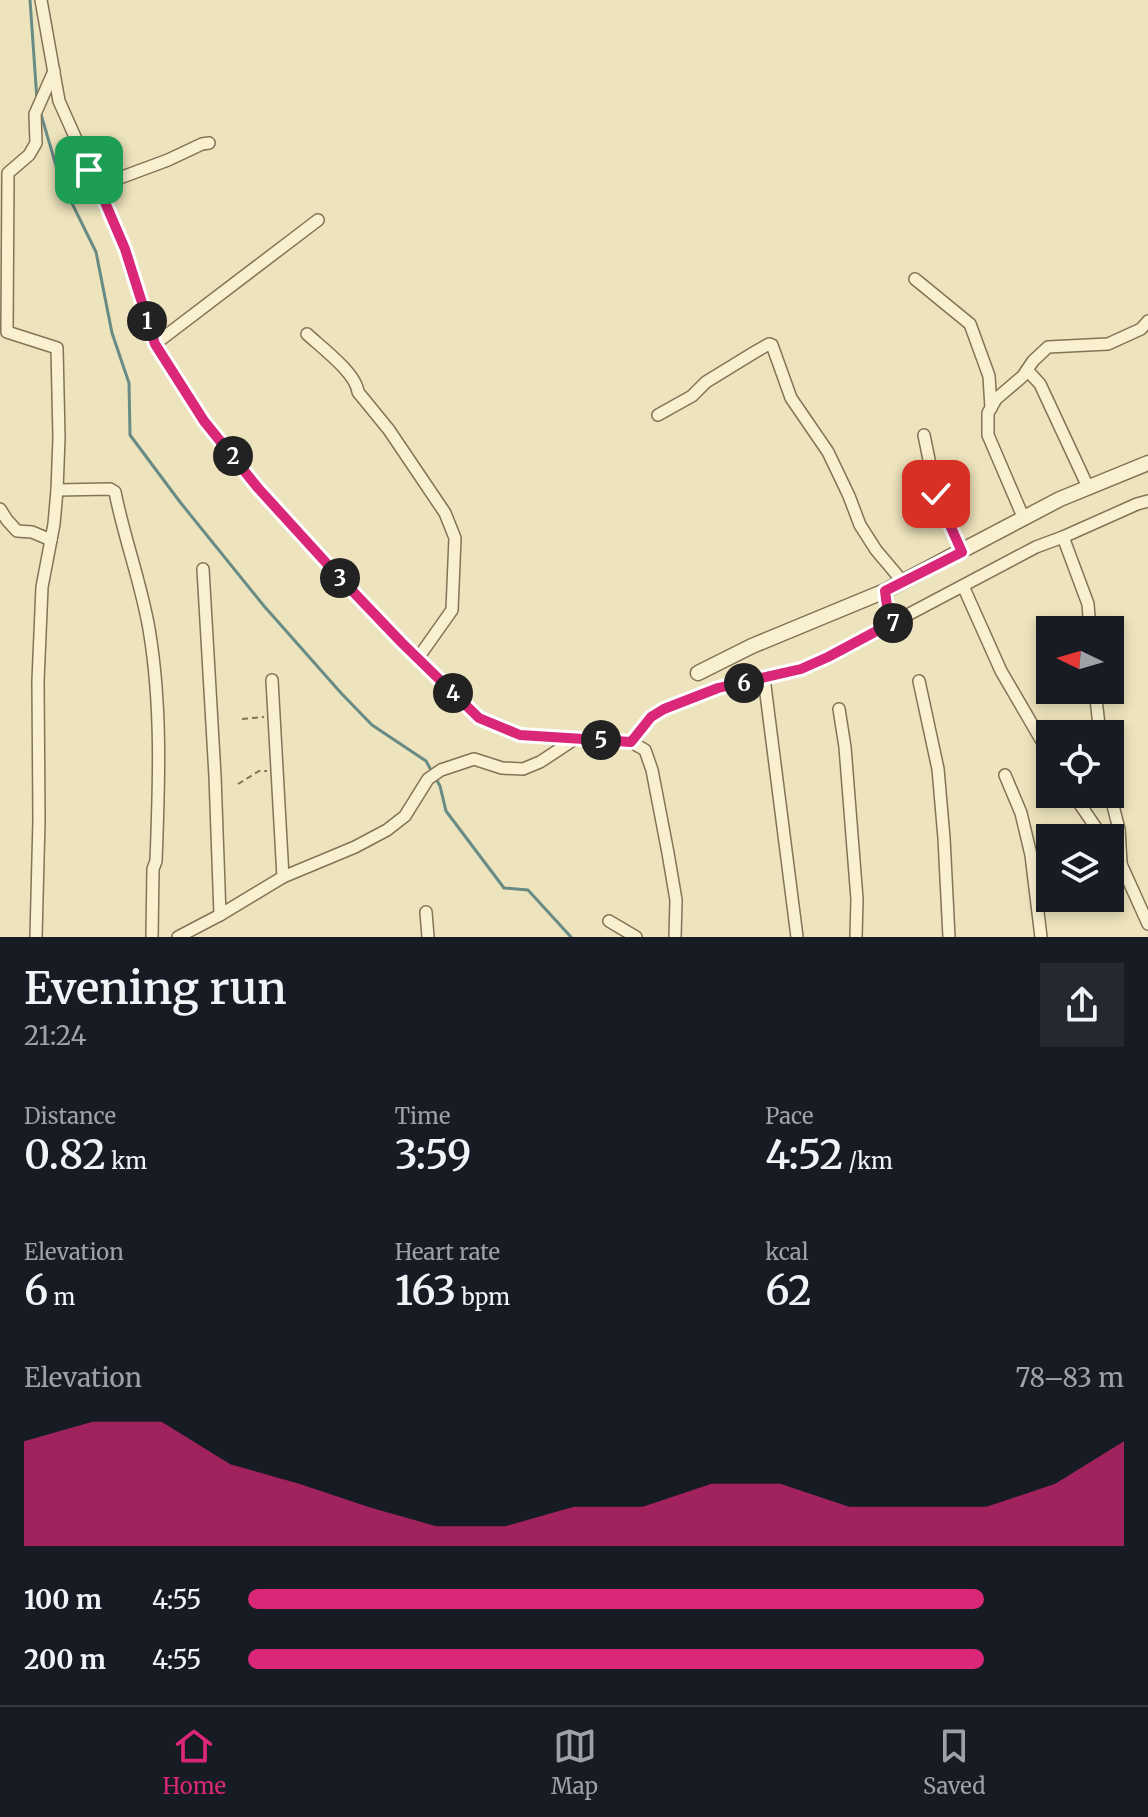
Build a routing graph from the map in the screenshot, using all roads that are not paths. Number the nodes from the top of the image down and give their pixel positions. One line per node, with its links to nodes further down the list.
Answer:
1 (41, 0): 2 (street)
2 (54, 71): 4 (street); 16 (street)
3 (209, 143): 4 (street)
4 (98, 186): 9 (street)
5 (318, 220): 9 (street)
6 (915, 279): 11 (street)
7 (1148, 321): 10 (street)
8 (307, 334): 29 (street)
9 (155, 344): 29 (street)
10 (1027, 370): 11 (street); 15 (street)
11 (991, 408): 19 (street)
12 (658, 415): 24 (street)
13 (924, 435): 22 (street)
14 (1148, 463): 15 (street)
15 (1088, 487): 19 (street)
16 (57, 490): 21 (street); 46 (street)
17 (1148, 501): 20 (street)
18 (0, 509): 21 (street)
19 (1024, 519): 22 (street)
20 (1063, 537): 25 (street); 27 (street)
21 (51, 540): 45 (street)
22 (962, 552): 24 (street)
23 (203, 569): 42 (street)
24 (903, 582): 26 (street)
25 (963, 586): 28 (street); 35 (street)
26 (885, 591): 28 (street); 30 (street)
27 (1089, 616)
28 (899, 619): 31 (street)
29 (418, 658): 36 (street)
30 (698, 673)
31 (764, 678): 37 (street); 51 (street)
32 (272, 680): 40 (street)
33 (919, 681): 53 (street)
34 (839, 709): 52 (street)
35 (1036, 731)
36 (575, 738): 37 (street); 40 (street)
37 (631, 742): 50 (street)
38 (1005, 775): 54 (street)
39 (1124, 871): 44 (street)
40 (283, 877): 42 (street)
41 (426, 912): 48 (street)
42 (220, 915): 47 (street)
43 (609, 921): 49 (street)
44 (1148, 924)
45 (36, 937)
46 (152, 937)
47 (179, 937)
48 (428, 937)
49 (636, 937)
50 (675, 937)
51 (797, 937)
52 (856, 937)
53 (949, 937)
54 (1041, 937)

